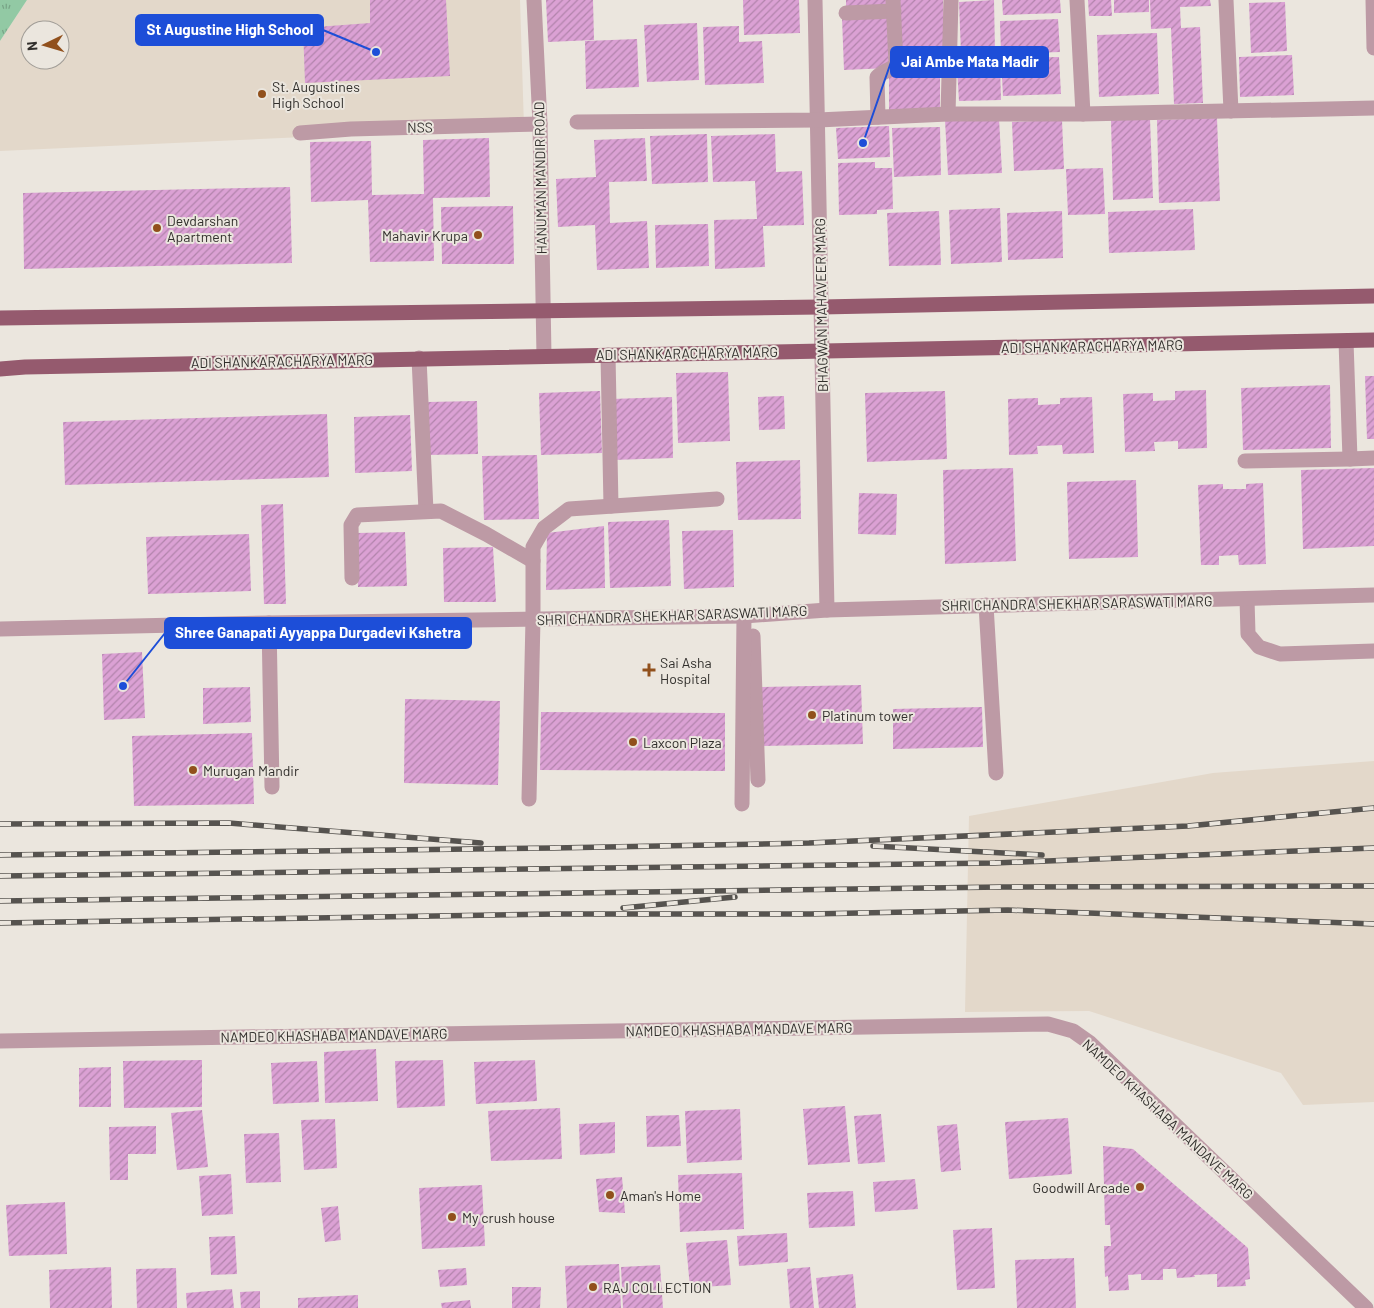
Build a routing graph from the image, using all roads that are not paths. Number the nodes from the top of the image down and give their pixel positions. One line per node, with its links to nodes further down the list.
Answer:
1 (534, 0): 17 (street, HANUMAN MANDIR ROAD)
2 (815, 0): 15 (street, BHAGWAN MAHAVEER MARG)
3 (950, 0): 12 (street)
4 (1077, 0): 13 (street)
5 (1226, 0): 11 (street)
6 (1373, 0): 9 (street)
7 (894, 6): 8 (street); 14 (street)
8 (846, 13)
9 (1374, 48)
10 (1374, 108): 11 (street)
11 (1231, 111): 13 (street)
12 (948, 114): 13 (street); 14 (street)
13 (1083, 114)
14 (878, 117): 15 (street)
15 (818, 120): 16 (street); 20 (street, BHAGWAN MAHAVEER MARG)
16 (577, 122)
17 (540, 124): 18 (street, NSS); 21 (street, HANUMAN MANDIR ROAD)
18 (300, 133)
19 (1374, 296): 20 (main road)
20 (821, 307): 21 (main road); 25 (street, BHAGWAN MAHAVEER MARG)
21 (542, 310): 22 (main road); 27 (street, HANUMAN MANDIR ROAD)
22 (0, 318)
23 (1374, 340): 24 (main road, ADI SHANKARACHARYA MARG)
24 (1346, 341): 25 (main road, ADI SHANKARACHARYA MARG); 31 (street)
25 (822, 350): 26 (main road, ADI SHANKARACHARYA MARG); 41 (street, BHAGWAN MAHAVEER MARG)
26 (608, 355): 27 (main road, ADI SHANKARACHARYA MARG); 34 (street)
27 (544, 356): 28 (main road, ADI SHANKARACHARYA MARG)
28 (419, 358): 29 (main road, ADI SHANKARACHARYA MARG); 35 (street)
29 (0, 369)
30 (1374, 458): 31 (street)
31 (1350, 459): 32 (street)
32 (1245, 462)
33 (717, 499): 34 (street)
34 (611, 506): 36 (street)
35 (426, 511): 36 (street); 37 (street)
36 (533, 561): 43 (street)
37 (352, 578)
38 (1374, 595): 39 (street, SHRI CHANDRA SHEKHAR SARASWATI MARG)
39 (1246, 599): 40 (street, SHRI CHANDRA SHEKHAR SARASWATI MARG); 46 (street)
40 (986, 605): 41 (street, SHRI CHANDRA SHEKHAR SARASWATI MARG); 47 (street)
41 (827, 610): 42 (street, SHRI CHANDRA SHEKHAR SARASWATI MARG)
42 (748, 616): 43 (street, SHRI CHANDRA SHEKHAR SARASWATI MARG); 48 (street); 51 (street)
43 (533, 619): 44 (street, SHRI CHANDRA SHEKHAR SARASWATI MARG); 50 (street)
44 (269, 623): 45 (street, SHRI CHANDRA SHEKHAR SARASWATI MARG); 49 (street)
45 (0, 629)
46 (1374, 652)
47 (996, 773)
48 (758, 780)
49 (272, 787)
50 (529, 799)
51 (742, 804)
52 (0, 1041): 53 (street, NAMDEO KHASHABA MANDAVE MARG)
53 (1366, 1308)

